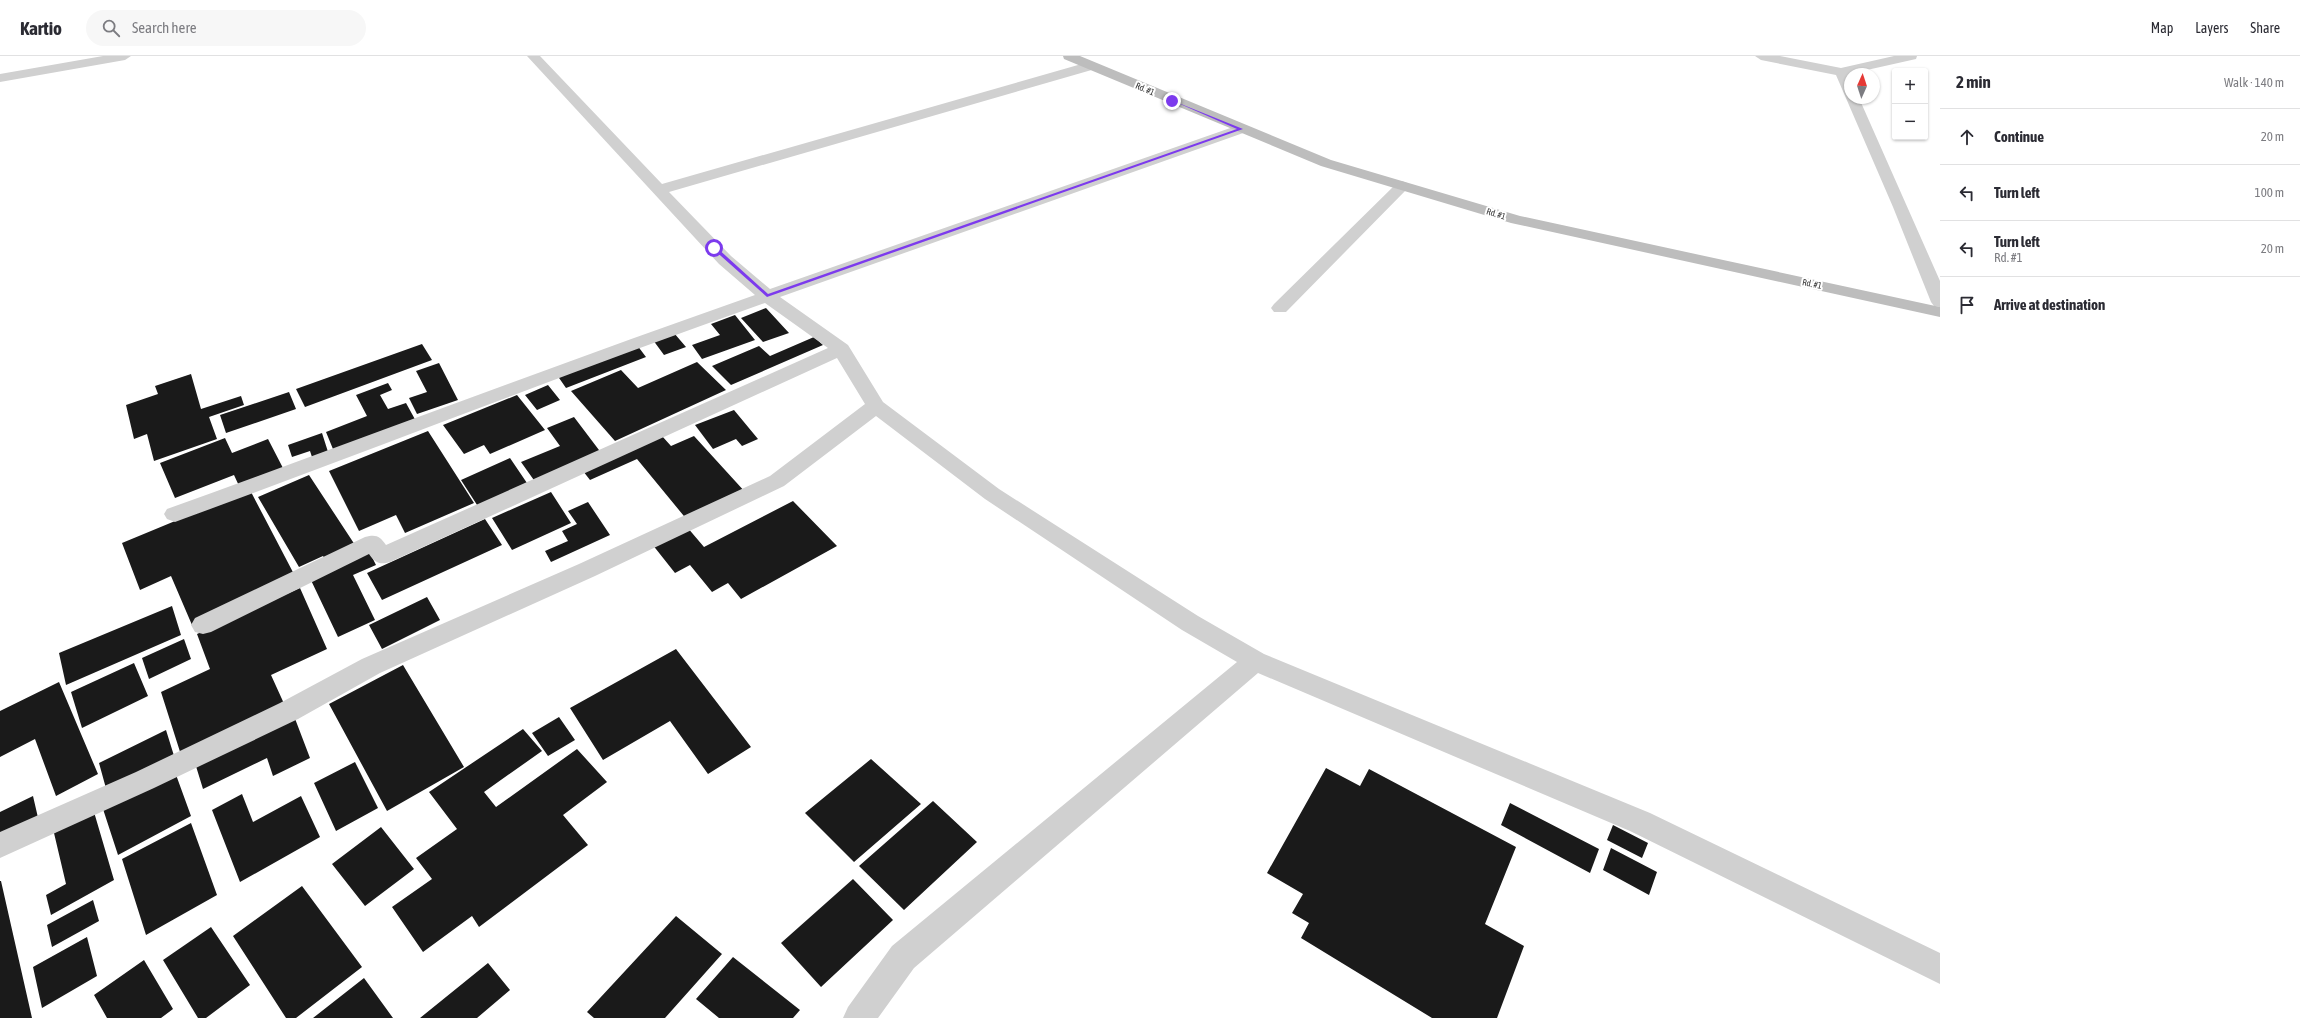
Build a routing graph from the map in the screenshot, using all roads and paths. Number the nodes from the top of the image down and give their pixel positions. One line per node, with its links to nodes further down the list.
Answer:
1 (125, 56): 8 (street)
2 (533, 56): 13 (street)
3 (1069, 56): 6 (main road, Rd. #1)
4 (1761, 56): 7 (street)
5 (1911, 56): 7 (street)
6 (1090, 66): 11 (main road, Rd. #1); 13 (street)
7 (1841, 72): 9 (street)
8 (0, 78)
9 (1844, 79)
10 (1855, 104): 15 (street)
11 (1241, 129): 12 (main road, Rd. #1); 14 (street)
12 (1402, 186): 16 (street); 17 (main road, Rd. #1)
13 (660, 190): 14 (street)
14 (767, 296): 18 (street); 20 (street)
15 (1940, 302)
16 (1280, 308)
17 (1940, 312)
18 (840, 349): 19 (street); 21 (street)
19 (876, 406): 22 (street); 23 (street)
20 (176, 514)
21 (203, 625)
22 (1254, 661): 24 (street); 25 (street)
23 (0, 845)
24 (1940, 969)
25 (859, 1018)

